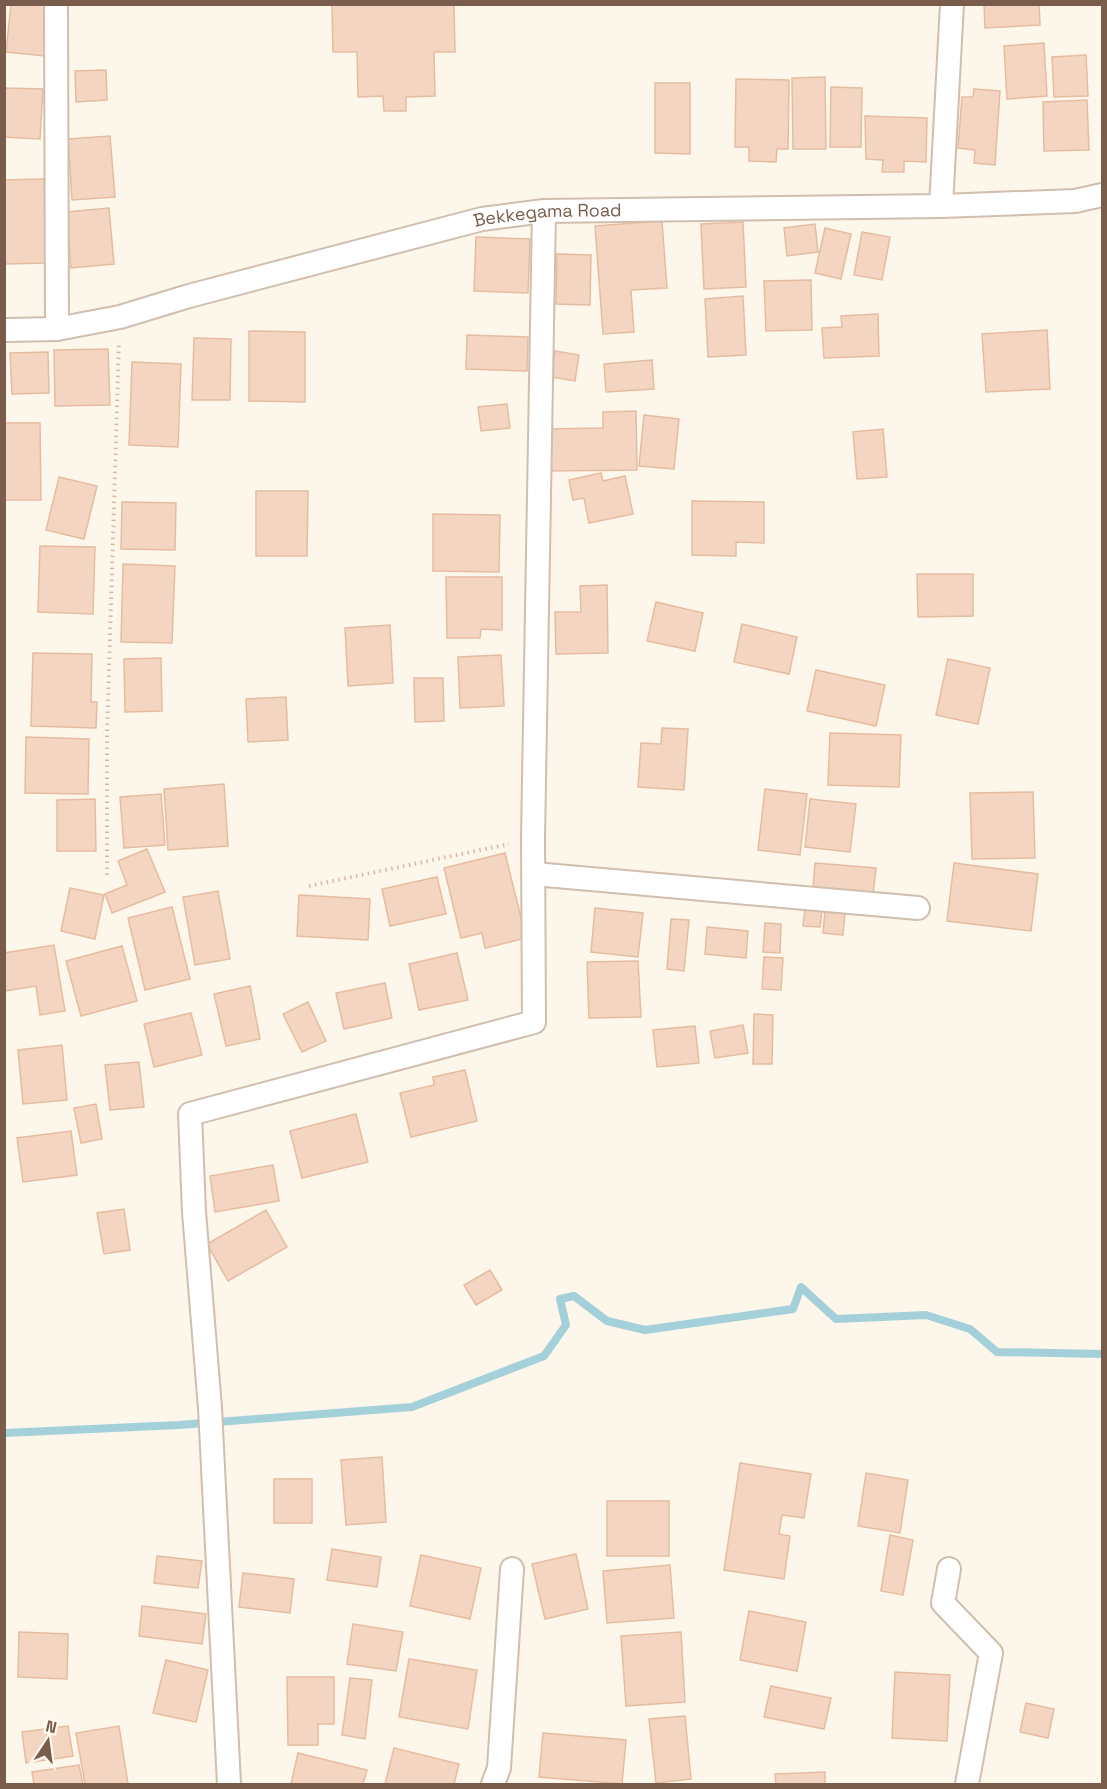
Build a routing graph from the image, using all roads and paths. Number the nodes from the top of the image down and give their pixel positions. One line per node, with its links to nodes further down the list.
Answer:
1 (56, 4): 7 (street)
2 (952, 4): 4 (street)
3 (1102, 195): 4 (street, Bekkegama Road)
4 (941, 206): 5 (street, Bekkegama Road)
5 (544, 211): 6 (street, Bekkegama Road); 9 (street)
6 (120, 317): 7 (street, Bekkegama Road); 11 (path)
7 (57, 329): 8 (street, Bekkegama Road)
8 (4, 330)
9 (533, 838): 10 (street); 12 (path)
10 (534, 874): 13 (street); 16 (street)
11 (107, 875)
12 (309, 886)
13 (918, 908)
14 (512, 1569): 17 (street)
15 (950, 1569): 18 (street)
16 (229, 1785)
17 (493, 1785)
18 (967, 1785)

